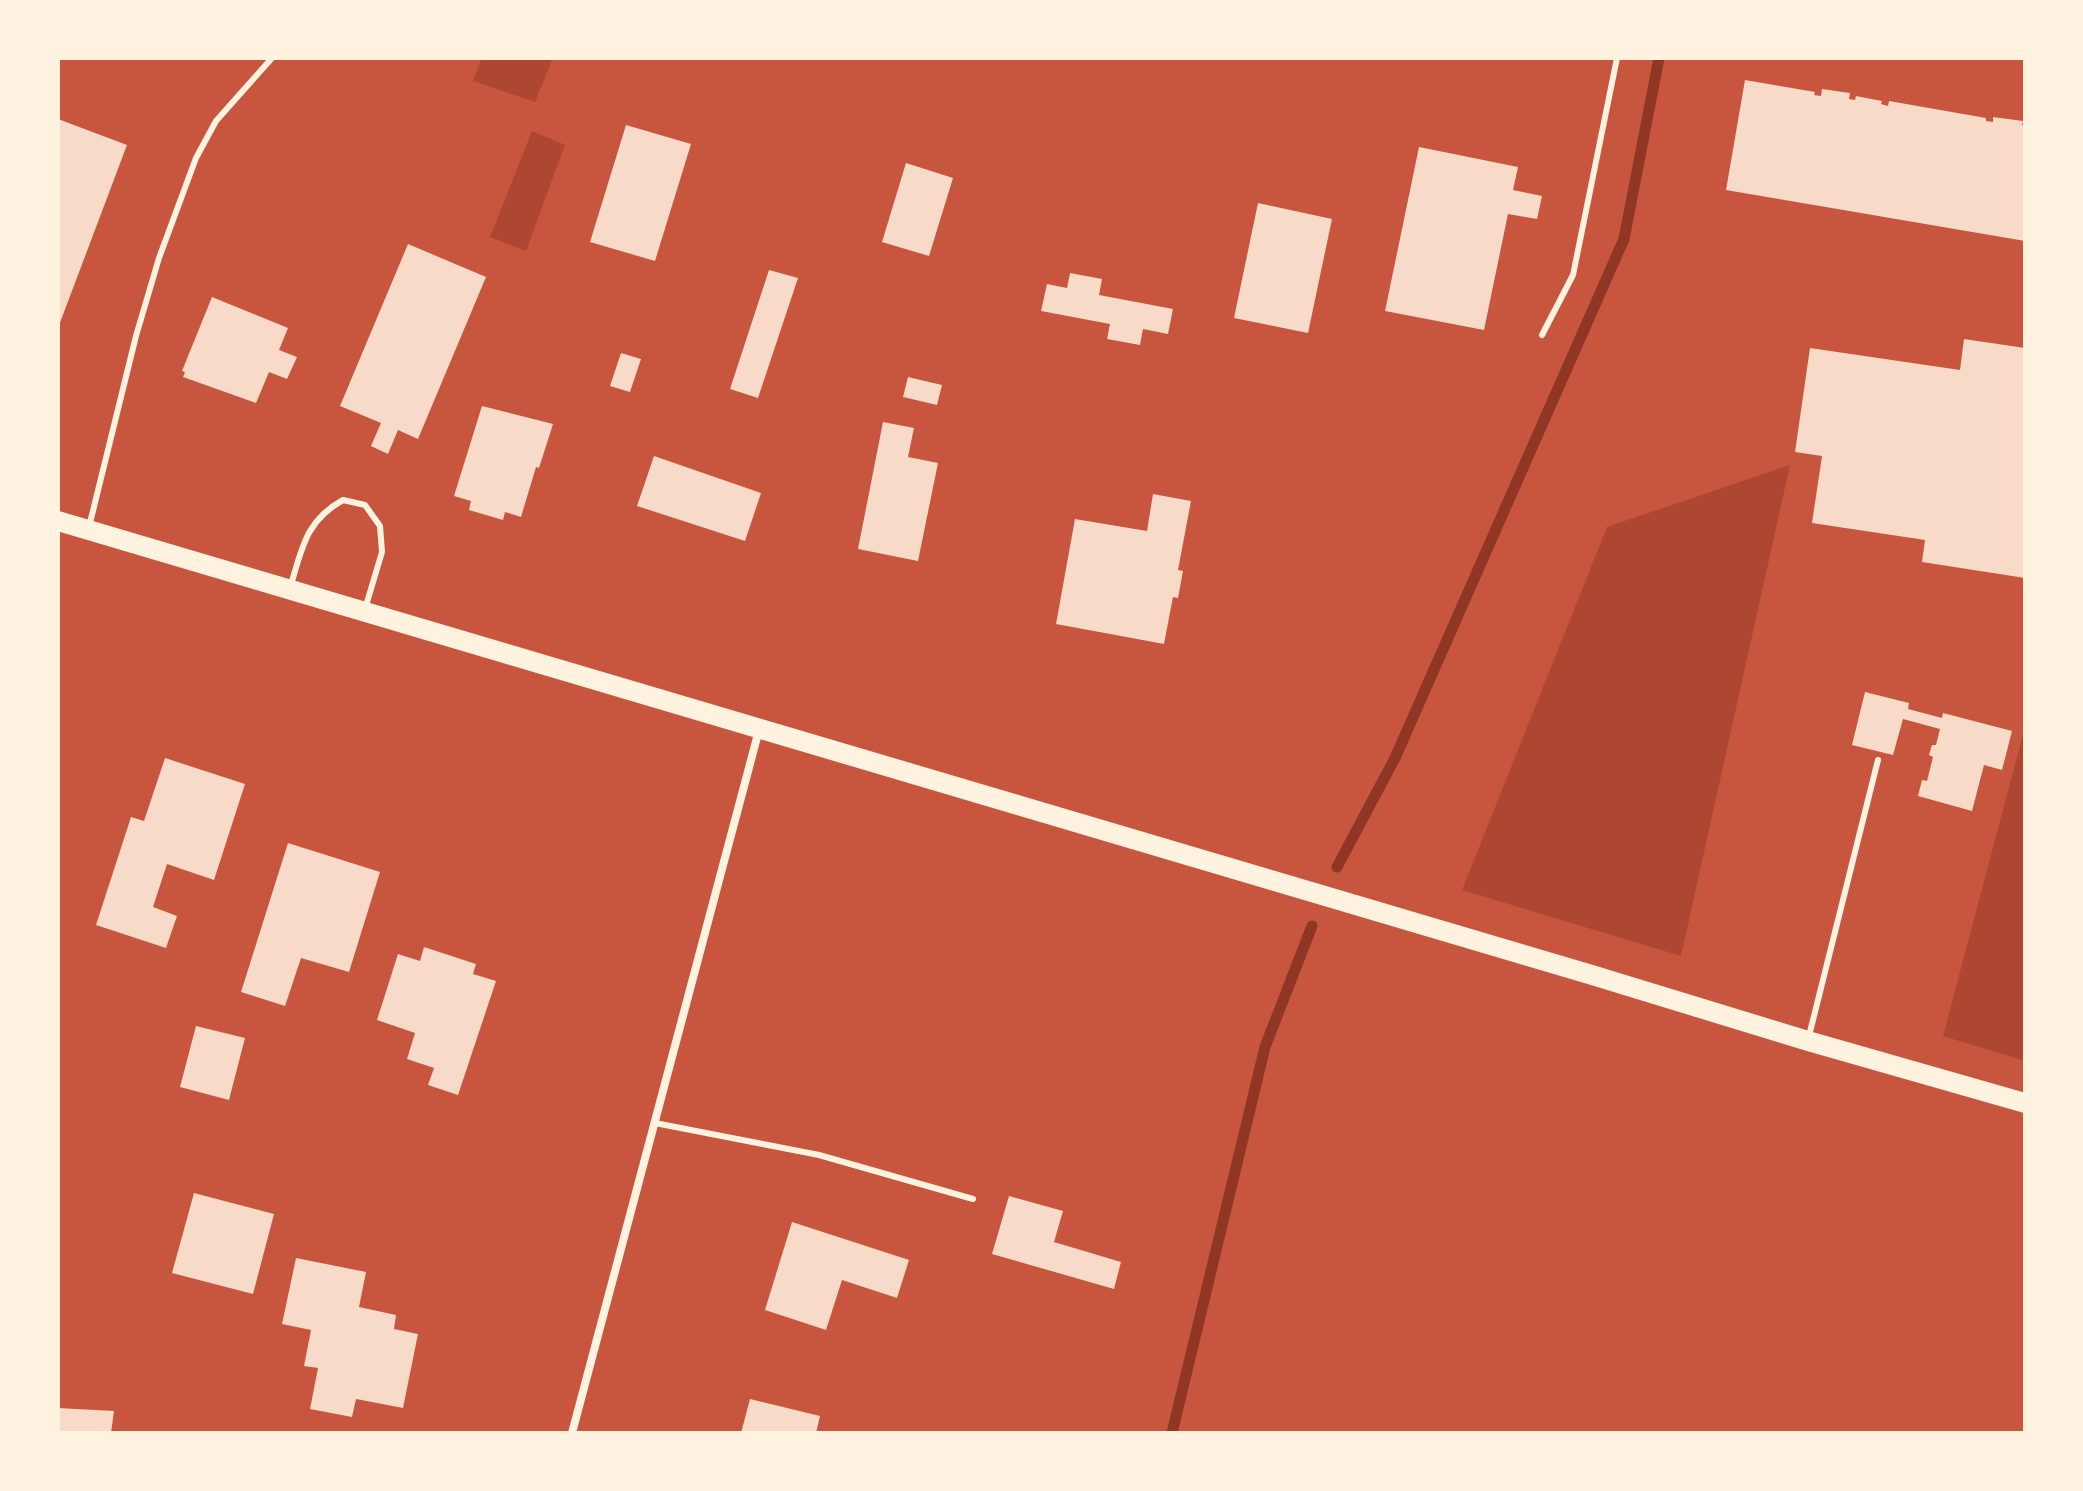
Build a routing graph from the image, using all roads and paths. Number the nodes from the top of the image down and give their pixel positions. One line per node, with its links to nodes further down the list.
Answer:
1 (272, 58): 5 (lane)
2 (1617, 58): 3 (lane)
3 (1542, 335)
4 (58, 521): 5 (main road)
5 (88, 530): 6 (main road)
6 (289, 590): 7 (main road); 7 (lane)
7 (364, 613): 8 (main road)
8 (759, 730): 10 (main road); 12 (street)
9 (1878, 760): 10 (lane)
10 (1808, 1041): 11 (main road)
11 (2025, 1103)
12 (655, 1123): 13 (lane); 14 (street)
13 (973, 1199)
14 (572, 1433)

